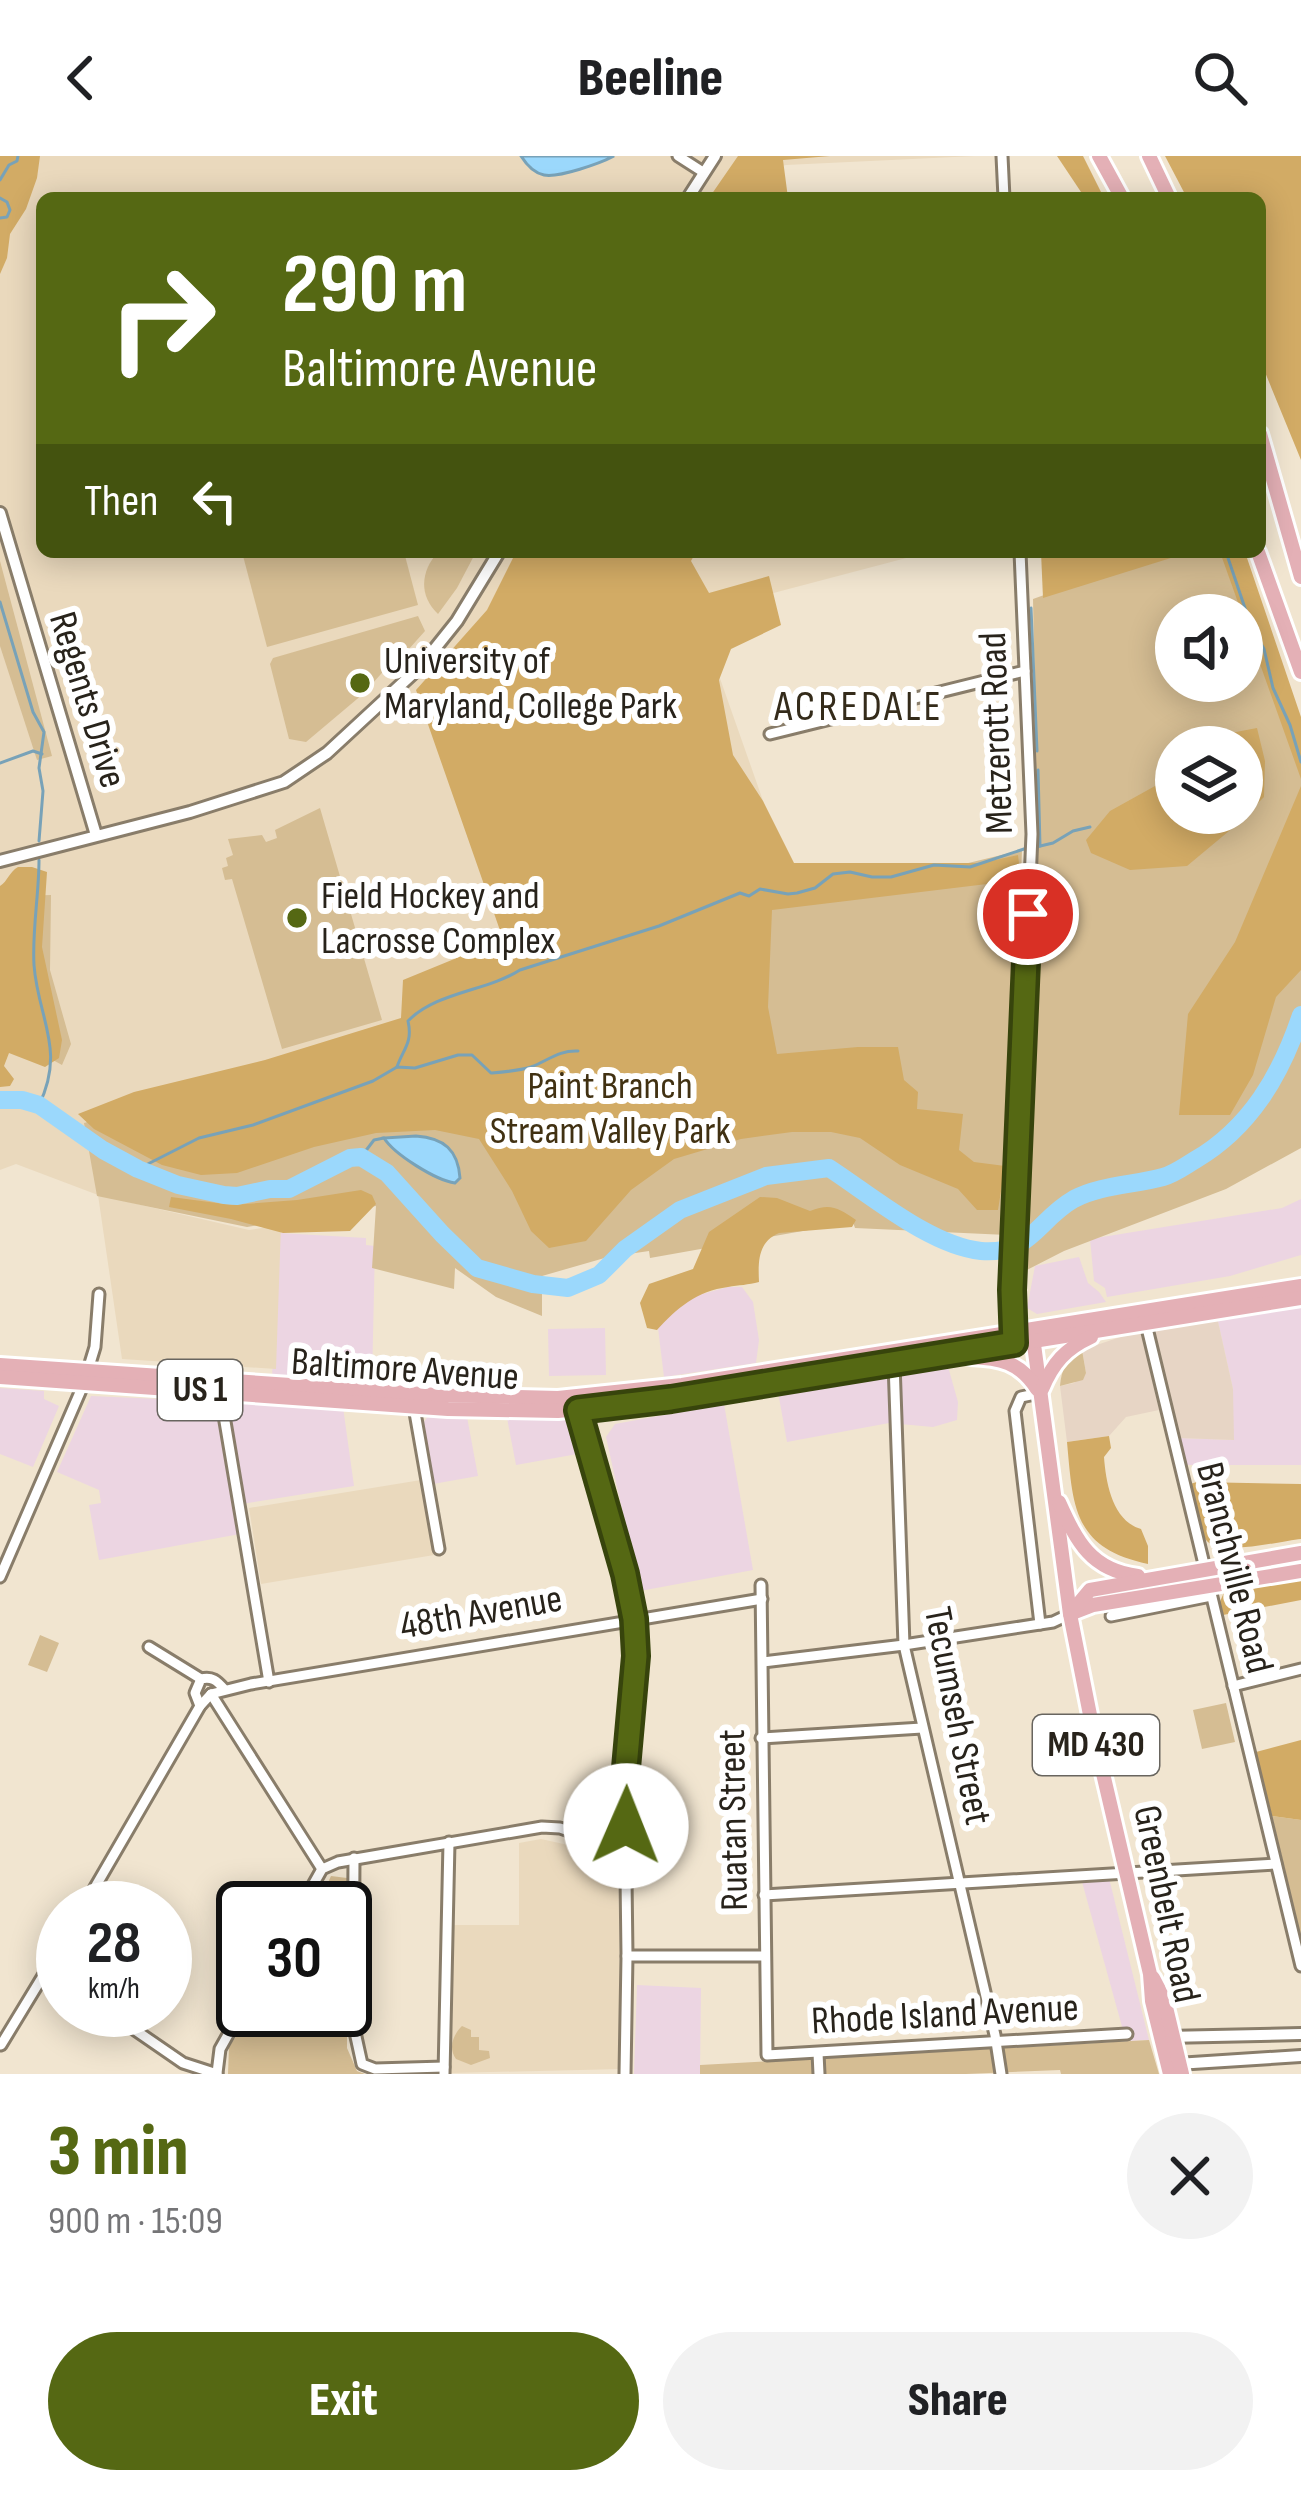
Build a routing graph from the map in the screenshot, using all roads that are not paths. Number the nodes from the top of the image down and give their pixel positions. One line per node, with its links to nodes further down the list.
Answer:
1 (678, 156): 6 (street)
2 (715, 156): 6 (street)
3 (1002, 156): 8 (street)
4 (1099, 156): 9 (main road)
5 (1149, 156): 10 (main road)
6 (703, 172): 7 (street)
7 (691, 192)
8 (1004, 192)
9 (1119, 192)
10 (1166, 192)
11 (1266, 455): 16 (main road)
12 (0, 513): 20 (street, Regents Drive)
13 (495, 558): 20 (street)
14 (1020, 558): 17 (street, Metzerott Road)
15 (1260, 558): 18 (main road)
16 (1301, 577)
17 (1025, 671): 19 (street); 30 (street, Metzerott Road)
18 (1301, 672)
19 (770, 734)
20 (96, 836): 21 (street)
21 (0, 861)
22 (1301, 1277): 24 (main road)
23 (1301, 1286): 24 (main road, Baltimore Avenue / US 1)
24 (1265, 1292): 29 (main road, Baltimore Avenue / US 1)
25 (99, 1294): 35 (street)
26 (1301, 1298): 27 (main road, Baltimore Avenue / US 1)
27 (1146, 1324): 28 (main road, Baltimore Avenue / US 1); 46 (street, Branchville Road)
28 (1104, 1330): 29 (main road, Baltimore Avenue / US 1); 37 (main road)
29 (1032, 1334): 30 (main road, Baltimore Avenue / US 1); 37 (main road, Greenbelt Road / MD 430)
30 (1014, 1337): 31 (main road, Baltimore Avenue / US 1); 35 (main road, Baltimore Avenue / US 1)
31 (940, 1356): 32 (main road, Baltimore Avenue / US 1); 37 (main road)
32 (893, 1363): 39 (main road, Baltimore Avenue / US 1); 53 (street, Tecumseh Street)
33 (0, 1365): 35 (main road, Baltimore Avenue / US 1)
34 (0, 1377): 35 (main road, Baltimore Avenue / US 1)
35 (86, 1377): 36 (main road, Baltimore Avenue / US 1); 44 (street)
36 (220, 1391): 38 (main road, Baltimore Avenue / US 1); 58 (street)
37 (1040, 1393): 40 (main road, Greenbelt Road / MD 430); 52 (street)
38 (414, 1407): 39 (main road, Baltimore Avenue / US 1); 41 (street)
39 (578, 1410): 51 (street)
40 (1052, 1488): 45 (main road); 49 (main road, Greenbelt Road / MD 430)
41 (439, 1549)
42 (1301, 1553): 46 (main road)
43 (1301, 1571): 46 (main road)
44 (0, 1577)
45 (1155, 1578): 46 (main road); 49 (main road)
46 (1208, 1584): 49 (main road); 50 (street); 59 (street, Branchville Road)
47 (761, 1585): 48 (street, Ruatan Street)
48 (762, 1599): 51 (street, 48th Avenue); 55 (street, Ruatan Street)
49 (1070, 1614): 52 (street); 70 (main road, Greenbelt Road / MD 430)
50 (1111, 1616)
51 (634, 1619): 58 (street, 48th Avenue); 66 (street)
52 (1040, 1624): 53 (street)
53 (904, 1645): 55 (street); 63 (street, Tecumseh Street)
54 (149, 1647): 57 (street)
55 (763, 1662): 64 (street, Ruatan Street)
56 (1301, 1669): 59 (street)
57 (201, 1679): 60 (street); 62 (street)
58 (269, 1682): 60 (street, 48th Avenue)
59 (1233, 1686): 68 (street, Branchville Road)
60 (224, 1689): 61 (street, 48th Avenue)
61 (211, 1694): 62 (street); 69 (street)
62 (200, 1706): 71 (street)
63 (922, 1727): 64 (street); 73 (street, Tecumseh Street)
64 (761, 1738): 74 (street, Ruatan Street)
65 (449, 1842): 66 (street); 67 (street); 92 (street)
66 (626, 1851): 75 (street)
67 (354, 1858): 69 (street); 92 (street)
68 (1276, 1864): 70 (street); 77 (street, Branchville Road)
69 (322, 1869): 72 (street)
70 (1127, 1874): 73 (street); 84 (main road, Greenbelt Road / MD 430)
71 (99, 1881)
72 (315, 1881)
73 (960, 1883): 74 (street); 85 (street, Tecumseh Street)
74 (764, 1895): 76 (street, Ruatan Street)
75 (627, 1956): 76 (street); 94 (street)
76 (766, 1957): 88 (street, Ruatan Street)
77 (1301, 1966)
78 (36, 1988): 86 (street)
79 (1126, 2034): 85 (street, Rhode Island Avenue)
80 (1301, 2034): 81 (street)
81 (1280, 2035): 84 (street); 90 (street)
82 (145, 2037): 93 (street)
83 (227, 2037): 93 (street)
84 (1167, 2037): 91 (main road, Greenbelt Road / MD 430)
85 (997, 2041): 87 (street, Rhode Island Avenue); 96 (street, Tecumseh Street)
86 (1, 2045)
87 (818, 2053): 88 (street, Rhode Island Avenue); 95 (street)
88 (767, 2055)
89 (1301, 2056): 90 (street)
90 (1230, 2061): 91 (street)
91 (1174, 2070)
92 (444, 2071)
93 (217, 2073)
94 (625, 2074)
95 (819, 2074)
96 (1001, 2074)

